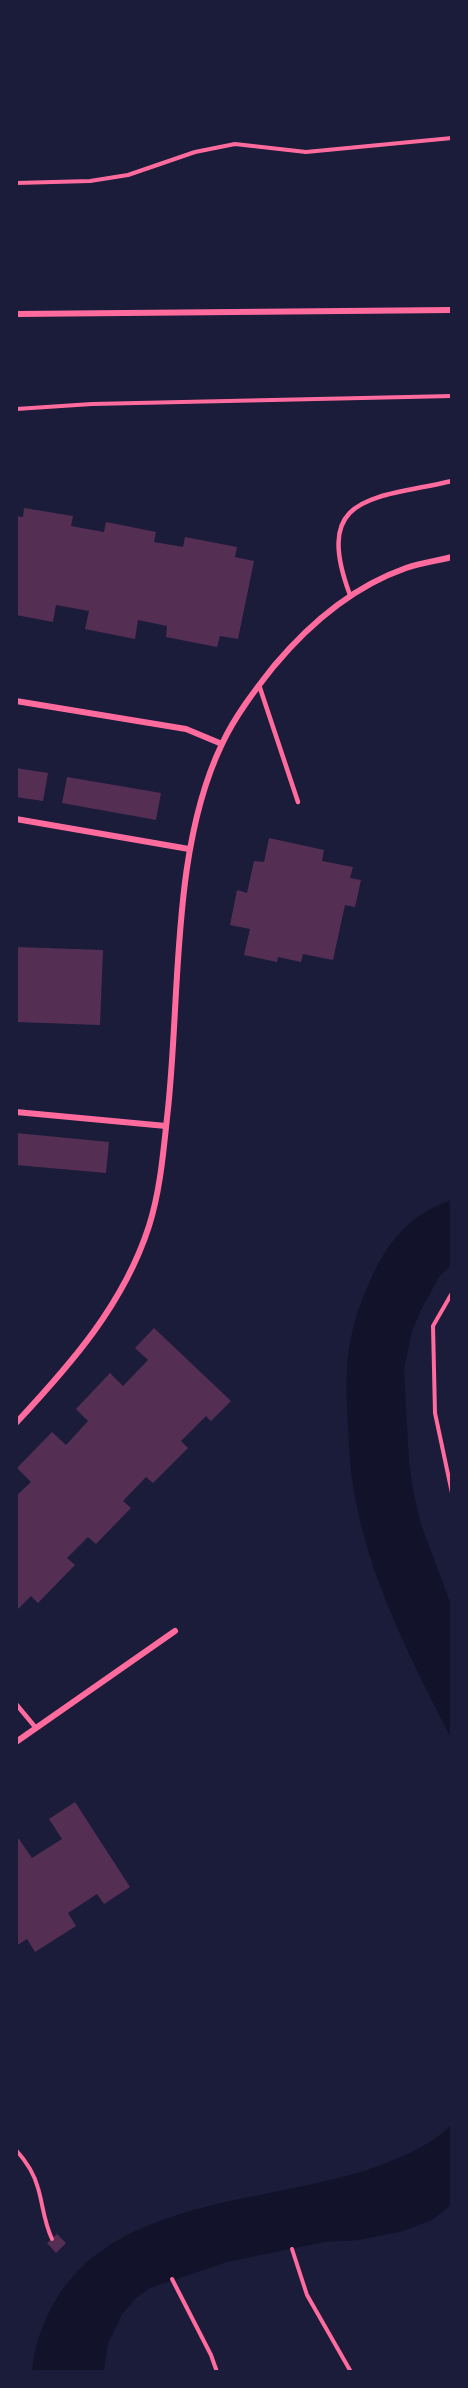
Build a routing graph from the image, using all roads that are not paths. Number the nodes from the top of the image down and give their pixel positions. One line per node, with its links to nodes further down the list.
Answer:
1 (452, 310): 2 (street)
2 (16, 314)
3 (452, 481): 5 (lane)
4 (452, 557): 5 (street)
5 (350, 595): 6 (street)
6 (259, 685): 8 (street); 9 (lane)
7 (16, 700): 8 (street)
8 (222, 744): 11 (street)
9 (298, 802)
10 (16, 819): 11 (street)
11 (189, 849): 13 (street)
12 (16, 1112): 13 (street)
13 (166, 1126): 14 (street)
14 (16, 1423)
15 (175, 1631): 17 (street)
16 (16, 1704): 17 (lane)
17 (36, 1728): 18 (street)
18 (16, 1742)

